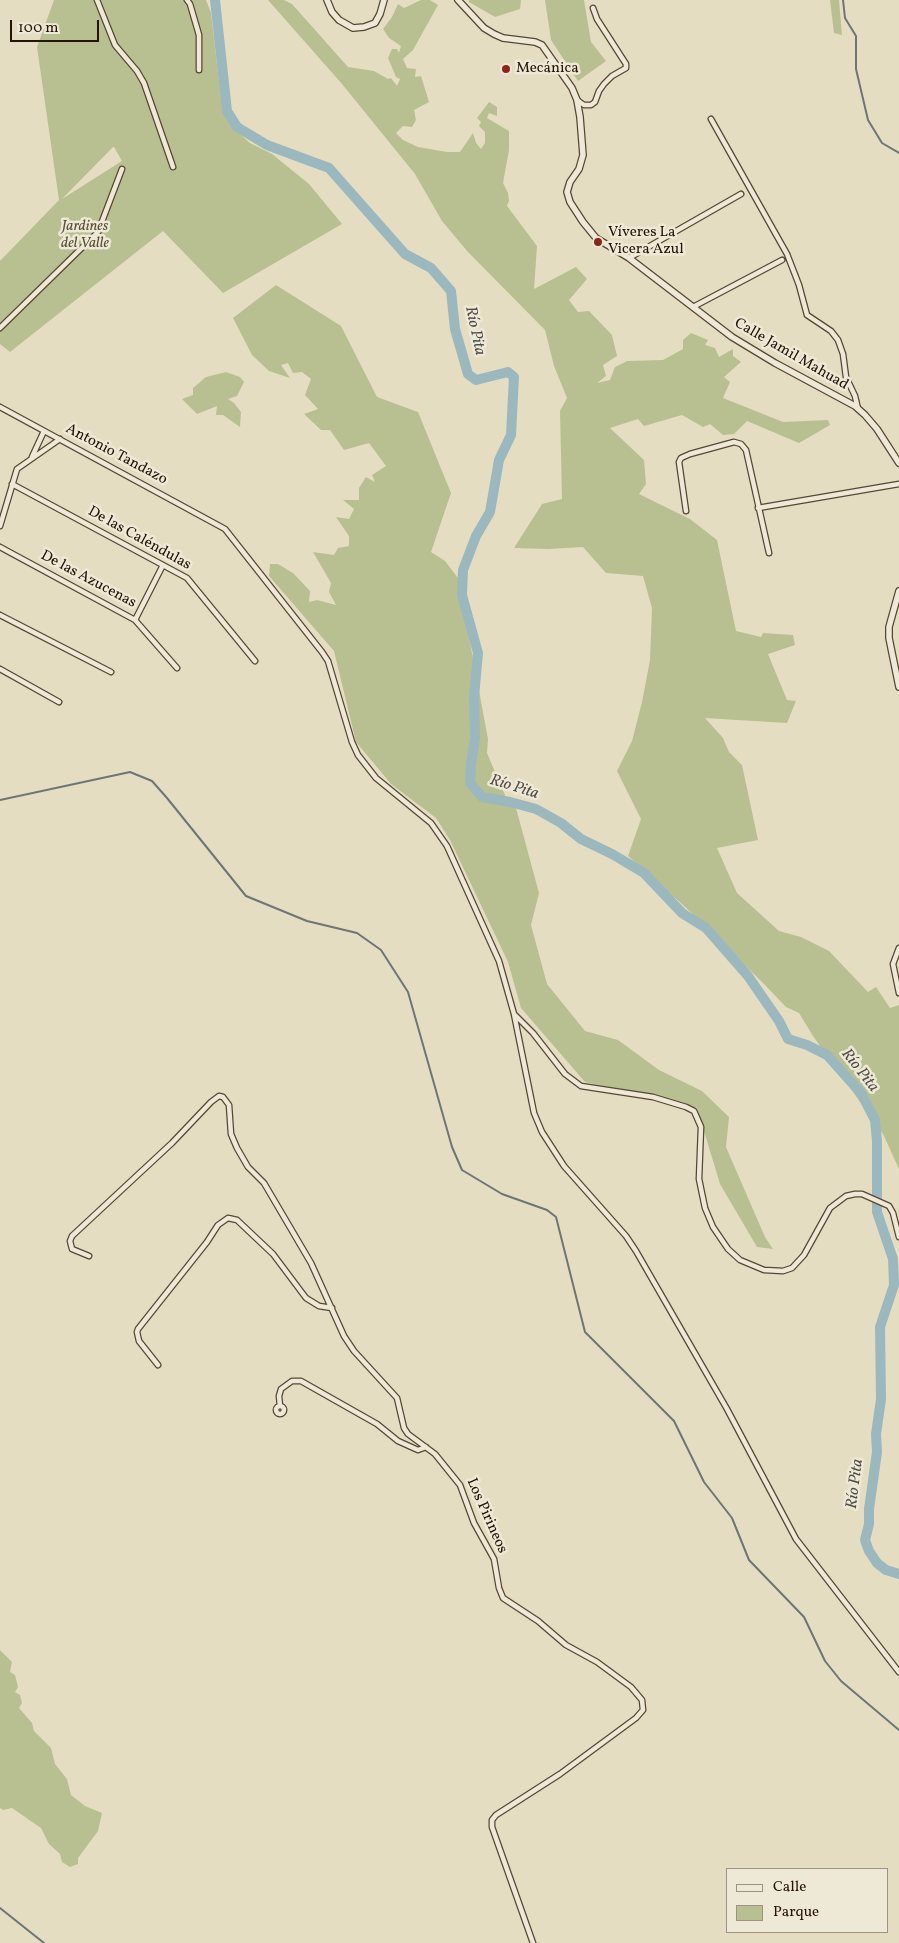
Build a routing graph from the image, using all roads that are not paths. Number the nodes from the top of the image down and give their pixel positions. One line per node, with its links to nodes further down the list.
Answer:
1 (97, 0): 10 (street)
2 (187, 0): 7 (street)
3 (327, 0): 4 (street)
4 (384, 0)
5 (458, 0): 8 (street, Calle Jamil Mahuad)
6 (593, 8): 8 (street)
7 (199, 70)
8 (577, 100): 13 (street, Calle Jamil Mahuad)
9 (712, 119): 18 (street)
10 (173, 167)
11 (122, 169): 16 (street)
12 (741, 194): 13 (street)
13 (629, 258): 15 (street, Calle Jamil Mahuad)
14 (782, 260): 15 (street)
15 (693, 307): 18 (street, Calle Jamil Mahuad)
16 (0, 328)
17 (0, 407): 19 (street, Antonio Tandazo)
18 (858, 409): 22 (street, Calle Jamil Mahuad)
19 (44, 431): 20 (street, Antonio Tandazo); 21 (street)
20 (60, 439): 21 (street); 42 (street, Antonio Tandazo)
21 (32, 458): 23 (street)
22 (899, 463)
23 (12, 484): 27 (street); 30 (street, De las Caléndulas)
24 (899, 484): 25 (street)
25 (758, 508): 26 (street); 29 (street)
26 (686, 511)
27 (0, 526)
28 (0, 547): 33 (street, De las Azucenas)
29 (769, 553)
30 (164, 565): 33 (street); 34 (street, De las Caléndulas)
31 (899, 591): 38 (street)
32 (0, 615): 37 (street)
33 (135, 620): 35 (street, De las Azucenas)
34 (254, 661)
35 (177, 668)
36 (0, 669): 39 (street)
37 (111, 672)
38 (899, 687)
39 (59, 702)
40 (899, 948): 41 (street)
41 (899, 993)
42 (514, 1014): 43 (street); 49 (street, Antonio Tandazo)
43 (899, 1237)
44 (89, 1256): 45 (street, Los Pirineos)
45 (332, 1308): 46 (street); 48 (street, Los Pirineos)
46 (158, 1365)
47 (280, 1406): 48 (street)
48 (426, 1447): 50 (street, Los Pirineos)
49 (899, 1672)
50 (534, 1943)

